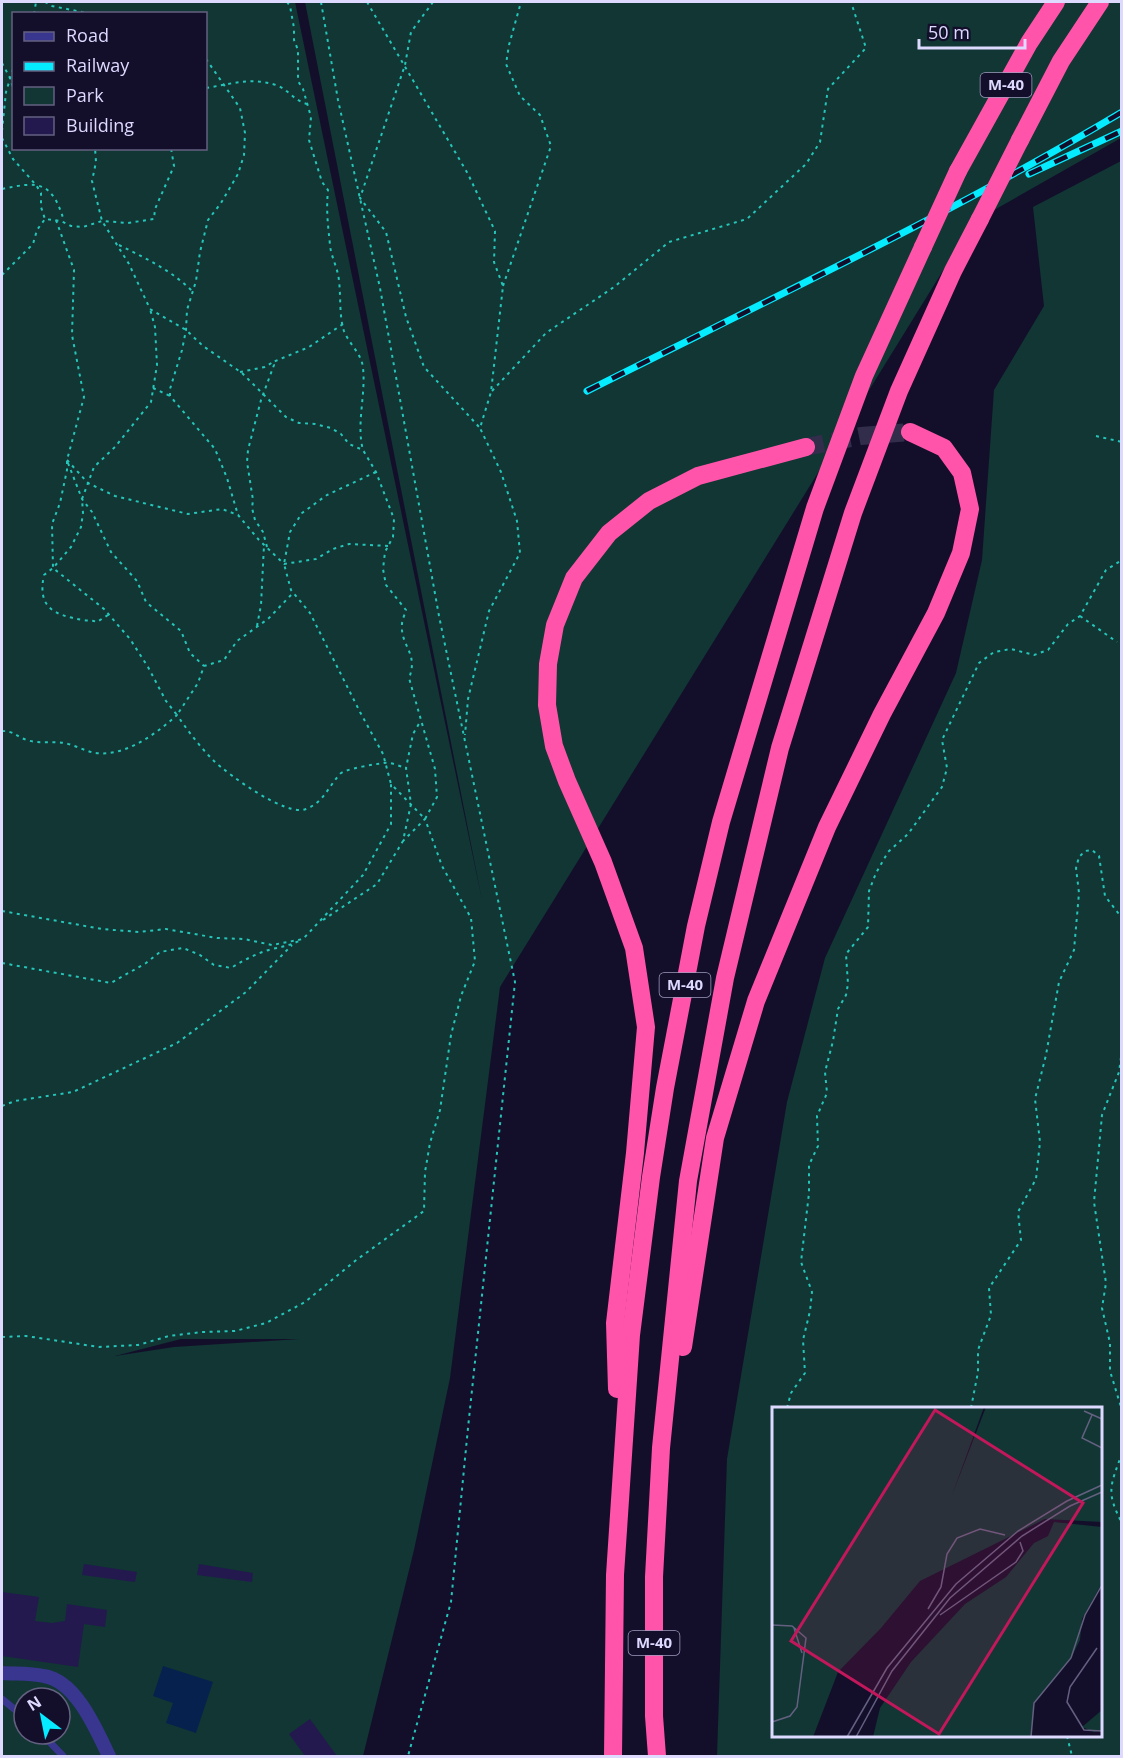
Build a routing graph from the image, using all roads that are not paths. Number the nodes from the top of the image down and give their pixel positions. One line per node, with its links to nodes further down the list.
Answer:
1 (1056, 2): 6 (highway, M-40, bridge)
2 (1101, 2): 5 (highway, M-40, bridge)
3 (910, 432): 5 (highway)
4 (806, 447): 6 (highway)
5 (661, 1448): 10 (highway, M-40)
6 (621, 1492): 9 (highway, M-40)
7 (2, 1673): 8 (street)
8 (108, 1756)
9 (613, 1756)
10 (657, 1756)

